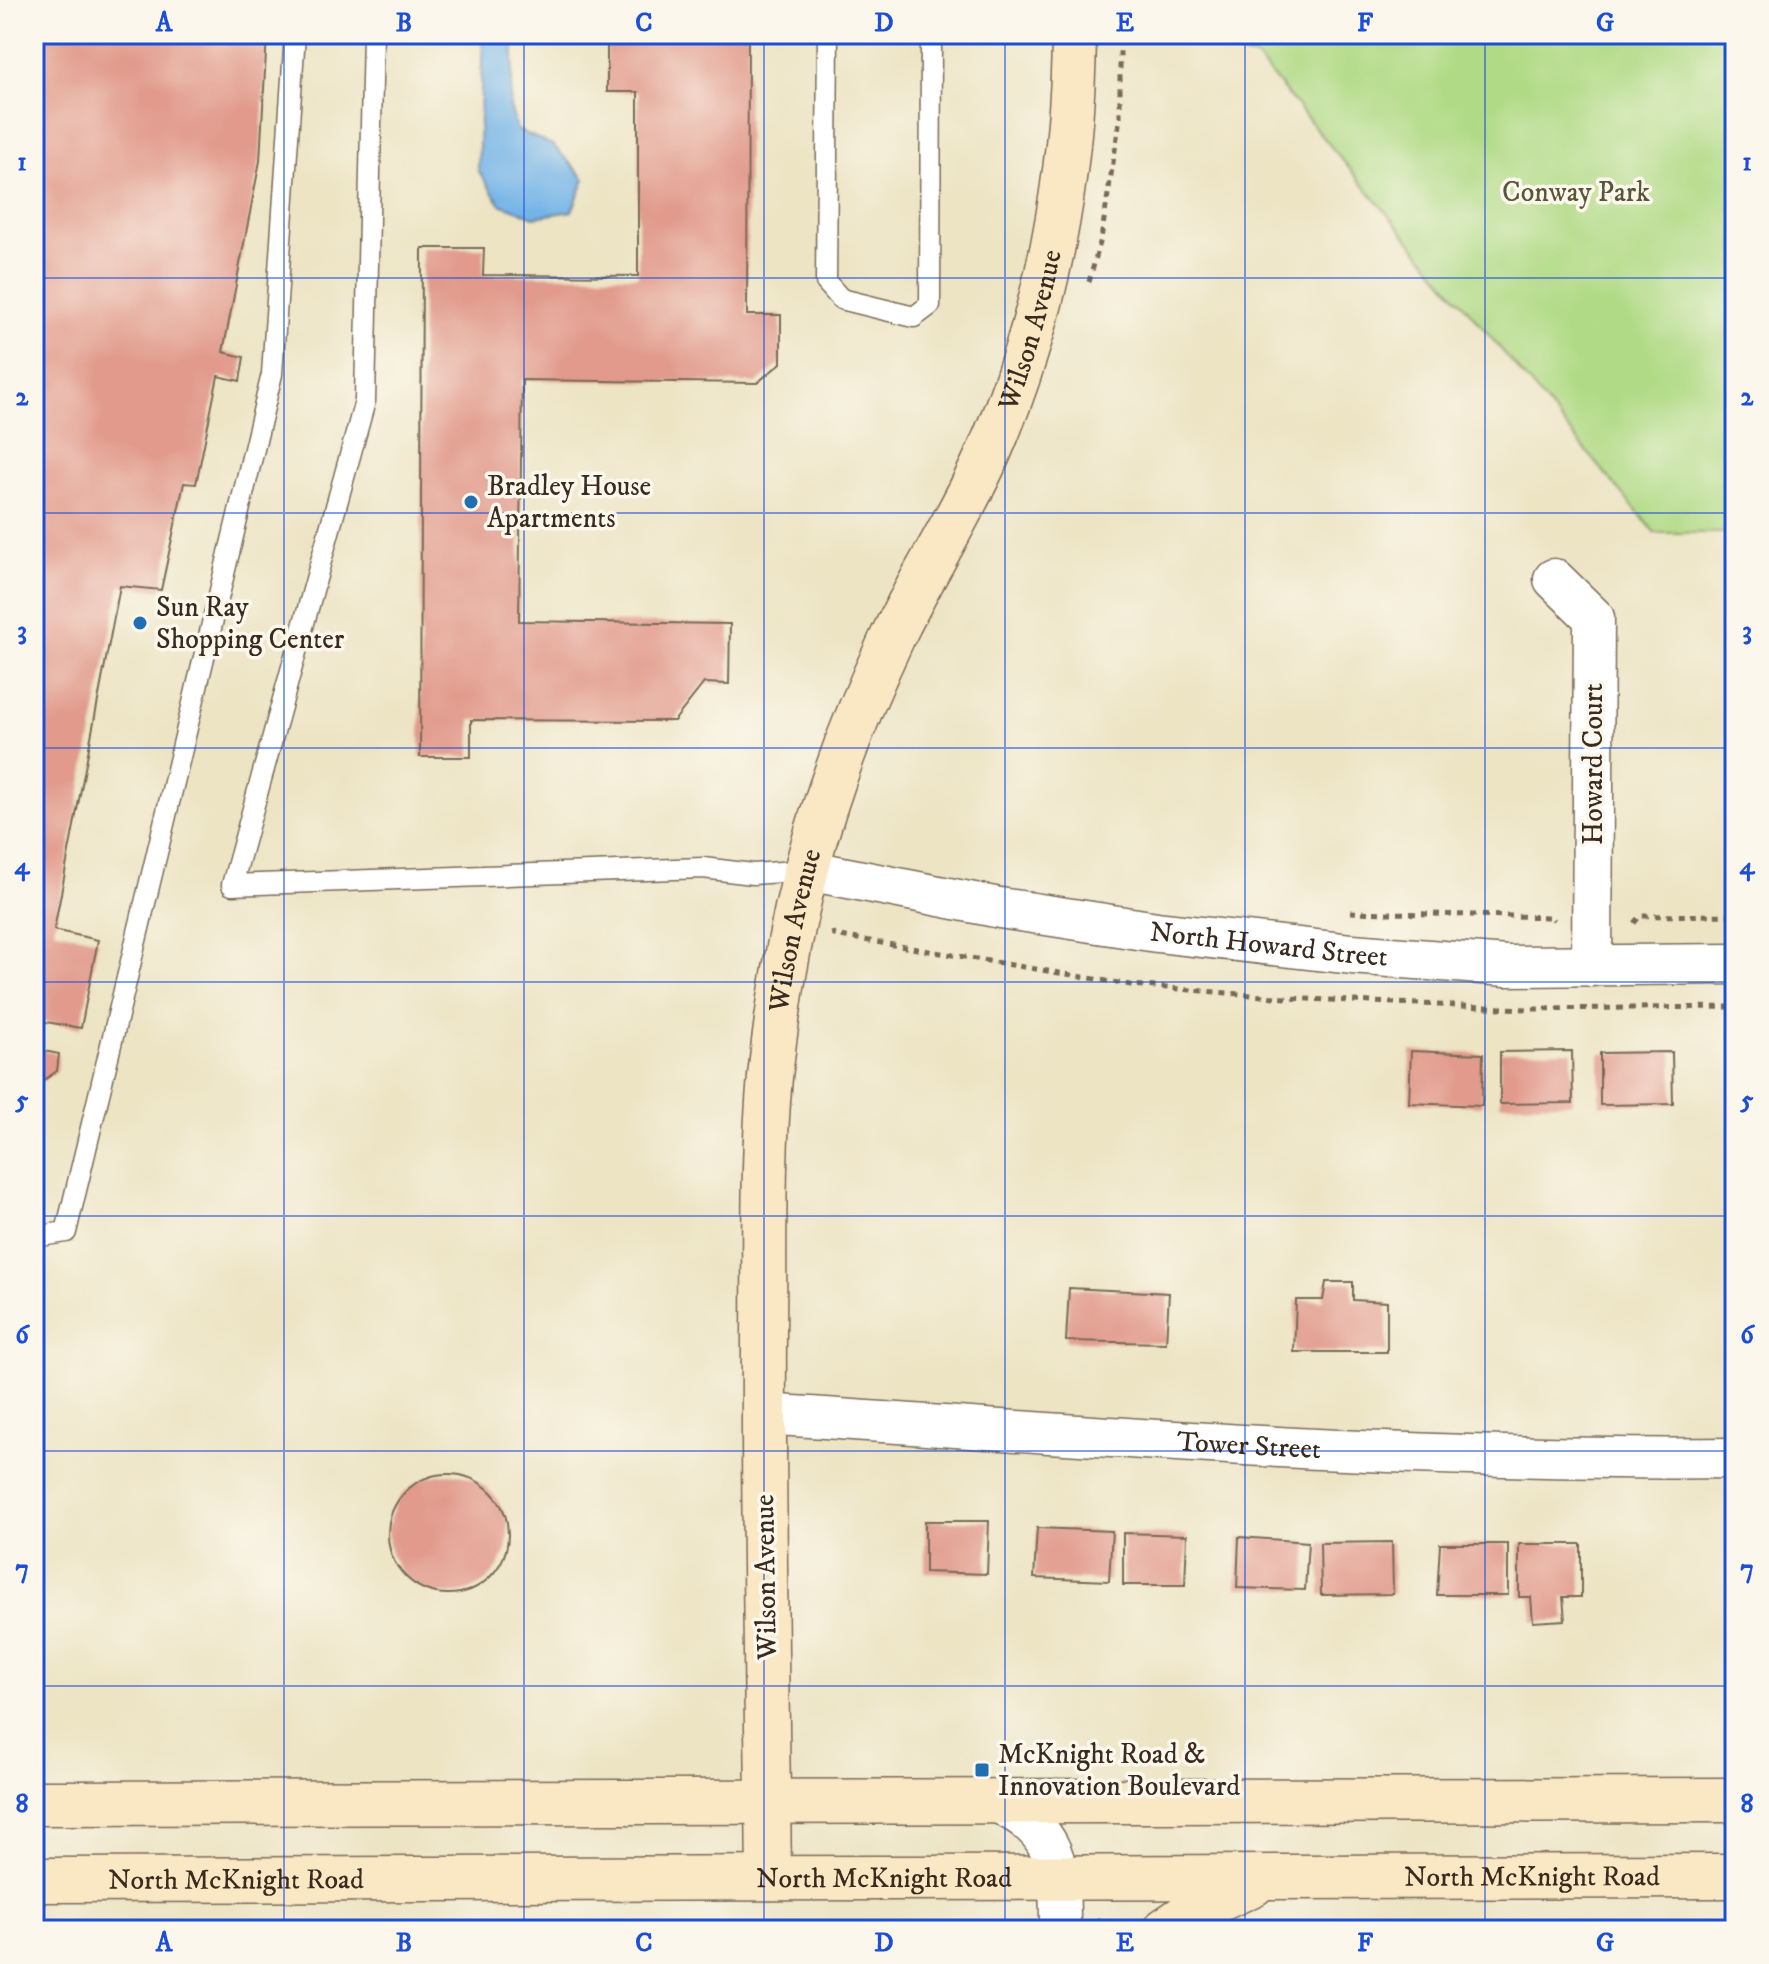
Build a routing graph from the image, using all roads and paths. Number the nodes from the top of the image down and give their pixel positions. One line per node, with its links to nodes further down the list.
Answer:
1 (295, 34): 14 (lane)
2 (373, 34): 7 (lane)
3 (828, 34): 4 (lane)
4 (931, 34)
5 (1074, 34): 7 (main road, Wilson Avenue)
6 (1554, 579): 13 (street, Howard Court)
7 (807, 870): 13 (street, North Howard Street); 15 (main road, Wilson Avenue)
8 (1347, 912): 11 (path)
9 (1735, 915): 10 (path)
10 (1634, 923)
11 (1558, 924)
12 (1735, 964): 13 (street, North Howard Street)
13 (1592, 966)
14 (34, 1237)
15 (764, 1414): 16 (street, Tower Street); 18 (main road, Wilson Avenue)
16 (1735, 1458)
17 (1735, 1800): 19 (main road)
18 (768, 1801): 19 (main road); 20 (main road); 22 (main road, Wilson Avenue)
19 (994, 1801): 23 (street)
20 (34, 1803)
21 (1735, 1876): 24 (main road, North McKnight Road)
22 (769, 1878): 23 (main road, North McKnight Road); 25 (main road, North McKnight Road)
23 (1060, 1878): 24 (main road, North McKnight Road); 26 (street)
24 (1266, 1878): 27 (main road)
25 (34, 1880)
26 (1060, 1930)
27 (1165, 1930)

